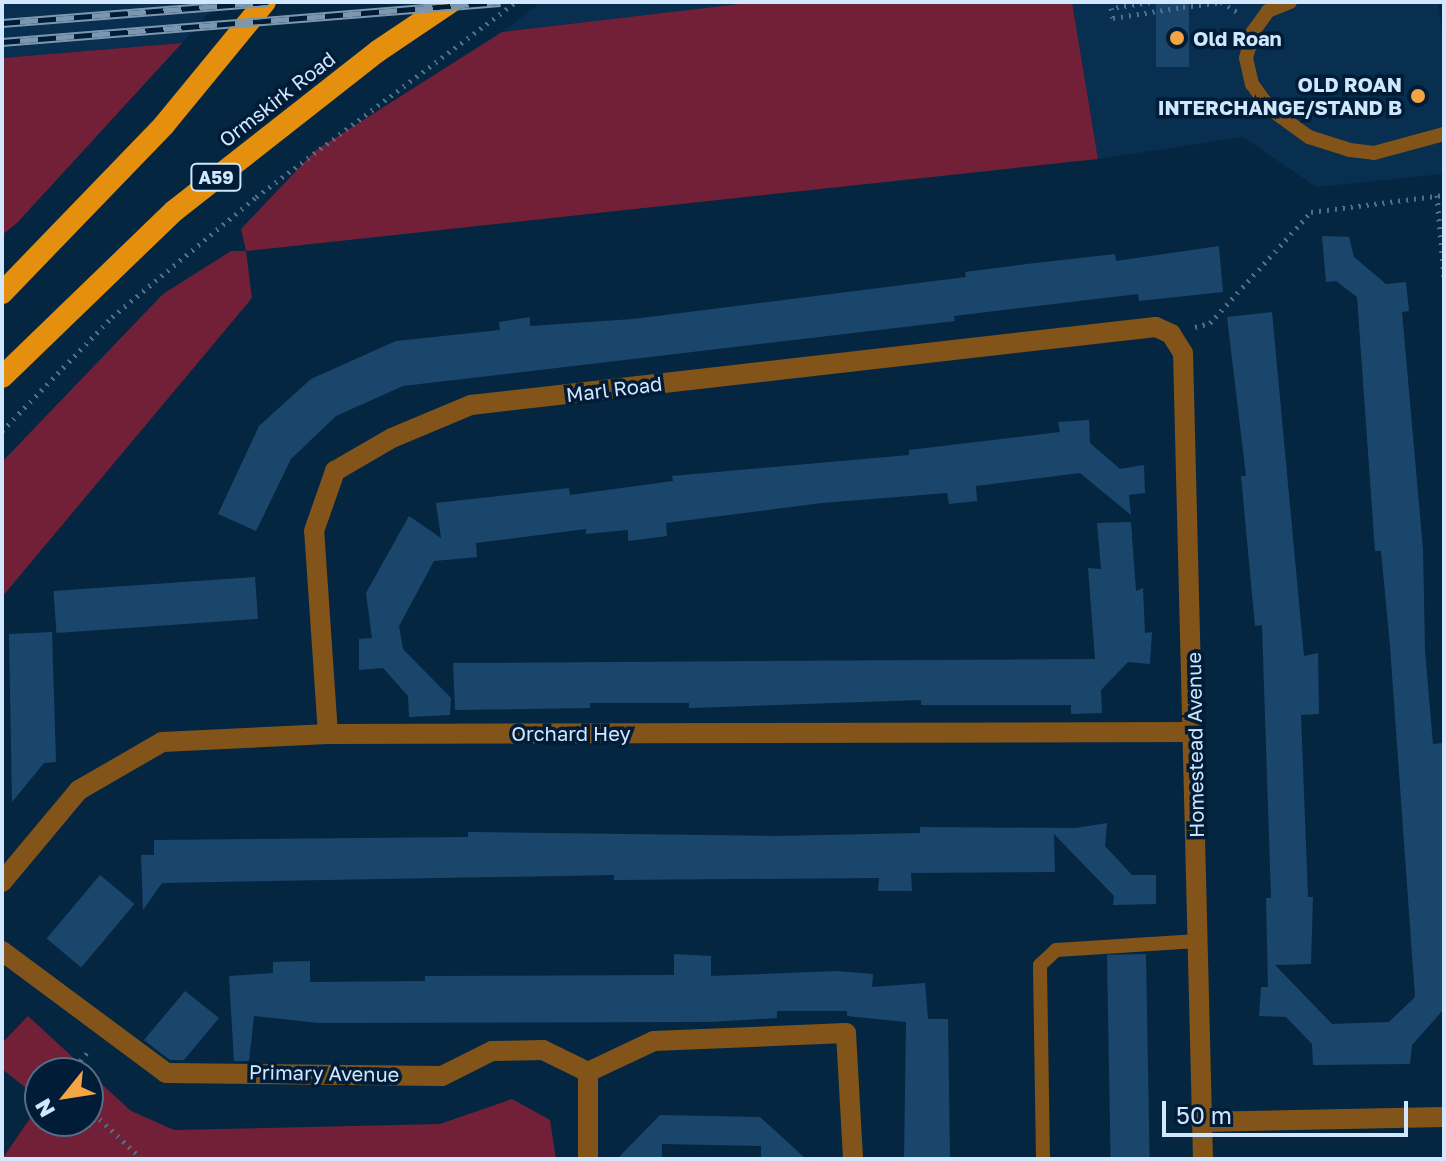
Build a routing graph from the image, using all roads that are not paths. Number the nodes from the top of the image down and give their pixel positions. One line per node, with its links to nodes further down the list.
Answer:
1 (265, 2): 5 (highway)
2 (451, 2): 7 (highway, Ormskirk Road / A59)
3 (1290, 2): 4 (lane)
4 (1444, 134)
5 (2, 293)
6 (1171, 334): 8 (street, Homestead Avenue); 9 (street, Marl Road)
7 (2, 377)
8 (1195, 732): 9 (street, Orchard Hey); 11 (street, Homestead Avenue)
9 (328, 734): 10 (street, Orchard Hey)
10 (2, 882)
11 (1198, 941): 15 (street, Homestead Avenue); 18 (lane)
12 (2, 951): 13 (street, Primary Avenue)
13 (588, 1072): 16 (street); 17 (street)
14 (1444, 1117): 15 (street)
15 (1201, 1122): 19 (street, Homestead Avenue)
16 (588, 1159)
17 (853, 1159)
18 (1043, 1159)
19 (1203, 1159)

